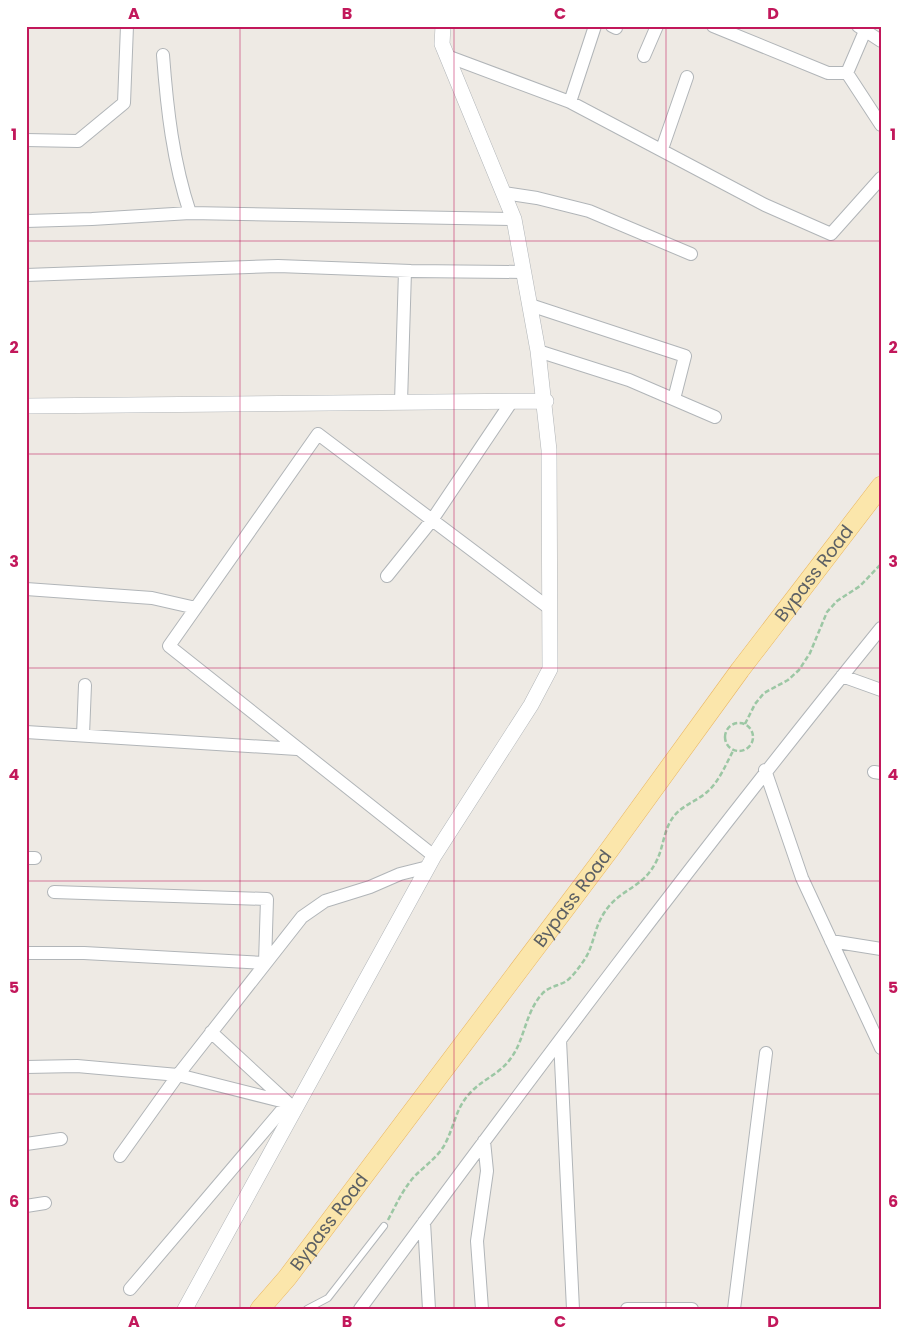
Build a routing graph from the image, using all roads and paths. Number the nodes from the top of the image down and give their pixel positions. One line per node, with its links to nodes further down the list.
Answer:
1 (127, 26): 15 (street)
2 (443, 26): 9 (street)
3 (595, 26): 13 (street)
4 (657, 26): 10 (street)
5 (713, 26): 11 (street)
6 (861, 29): 7 (street); 11 (street)
7 (881, 41)
8 (163, 55): 19 (street)
9 (447, 56): 13 (street); 18 (street)
10 (644, 56)
11 (847, 73): 14 (street)
12 (687, 77): 16 (street)
13 (570, 102): 16 (street)
14 (881, 125)
15 (26, 140)
16 (662, 149): 17 (street)
17 (881, 178)
18 (504, 193): 20 (street); 22 (street)
19 (190, 213): 20 (street); 21 (street)
20 (514, 219): 24 (street)
21 (26, 221)
22 (691, 254)
23 (405, 271): 24 (street); 25 (street); 31 (street)
24 (524, 272): 26 (street)
25 (26, 275)
26 (530, 305): 27 (street); 28 (street)
27 (538, 351): 28 (street); 30 (street)
28 (674, 399): 33 (street)
29 (512, 401): 30 (street); 31 (street); 35 (street)
30 (546, 401): 40 (street)
31 (401, 402): 32 (street)
32 (26, 406)
33 (715, 417)
34 (881, 486): 75 (main road, Bypass Road)
35 (432, 520): 37 (street); 39 (street); 40 (street)
36 (881, 564): 45 (path)
37 (387, 576)
38 (26, 589): 39 (street)
39 (196, 608): 48 (street)
40 (550, 608): 51 (street)
41 (881, 628): 42 (street)
42 (842, 676): 44 (street); 50 (street)
43 (84, 685): 47 (street)
44 (881, 690)
45 (745, 724): 49 (path); 49 (path)
46 (26, 732): 47 (street)
47 (83, 735): 48 (street)
48 (297, 749): 51 (street)
49 (734, 751): 71 (path)
50 (765, 770): 53 (street); 58 (street)
51 (431, 862): 56 (street); 63 (street)
52 (54, 892): 56 (street)
53 (831, 941): 54 (street); 59 (street)
54 (881, 949)
55 (26, 953): 56 (street)
56 (265, 963): 57 (street)
57 (211, 1032): 62 (street); 63 (street)
58 (560, 1040): 65 (street); 80 (street)
59 (881, 1048)
60 (766, 1053): 83 (street)
61 (26, 1067): 62 (street)
62 (178, 1075): 63 (street); 67 (street)
63 (292, 1106): 72 (street); 74 (street)
64 (61, 1139): 66 (street)
65 (484, 1141): 70 (street); 79 (street)
66 (26, 1144)
67 (120, 1156)
68 (45, 1203): 69 (street)
69 (26, 1206)
70 (424, 1222): 77 (street); 78 (street)
71 (384, 1226): 76 (lane)
72 (130, 1289)
73 (645, 1308): 81 (street); 82 (street)
74 (185, 1309)
75 (260, 1309)
76 (307, 1309)
77 (360, 1309)
78 (429, 1309)
79 (482, 1309)
80 (573, 1309)
81 (627, 1309)
82 (692, 1309)
83 (734, 1309)

